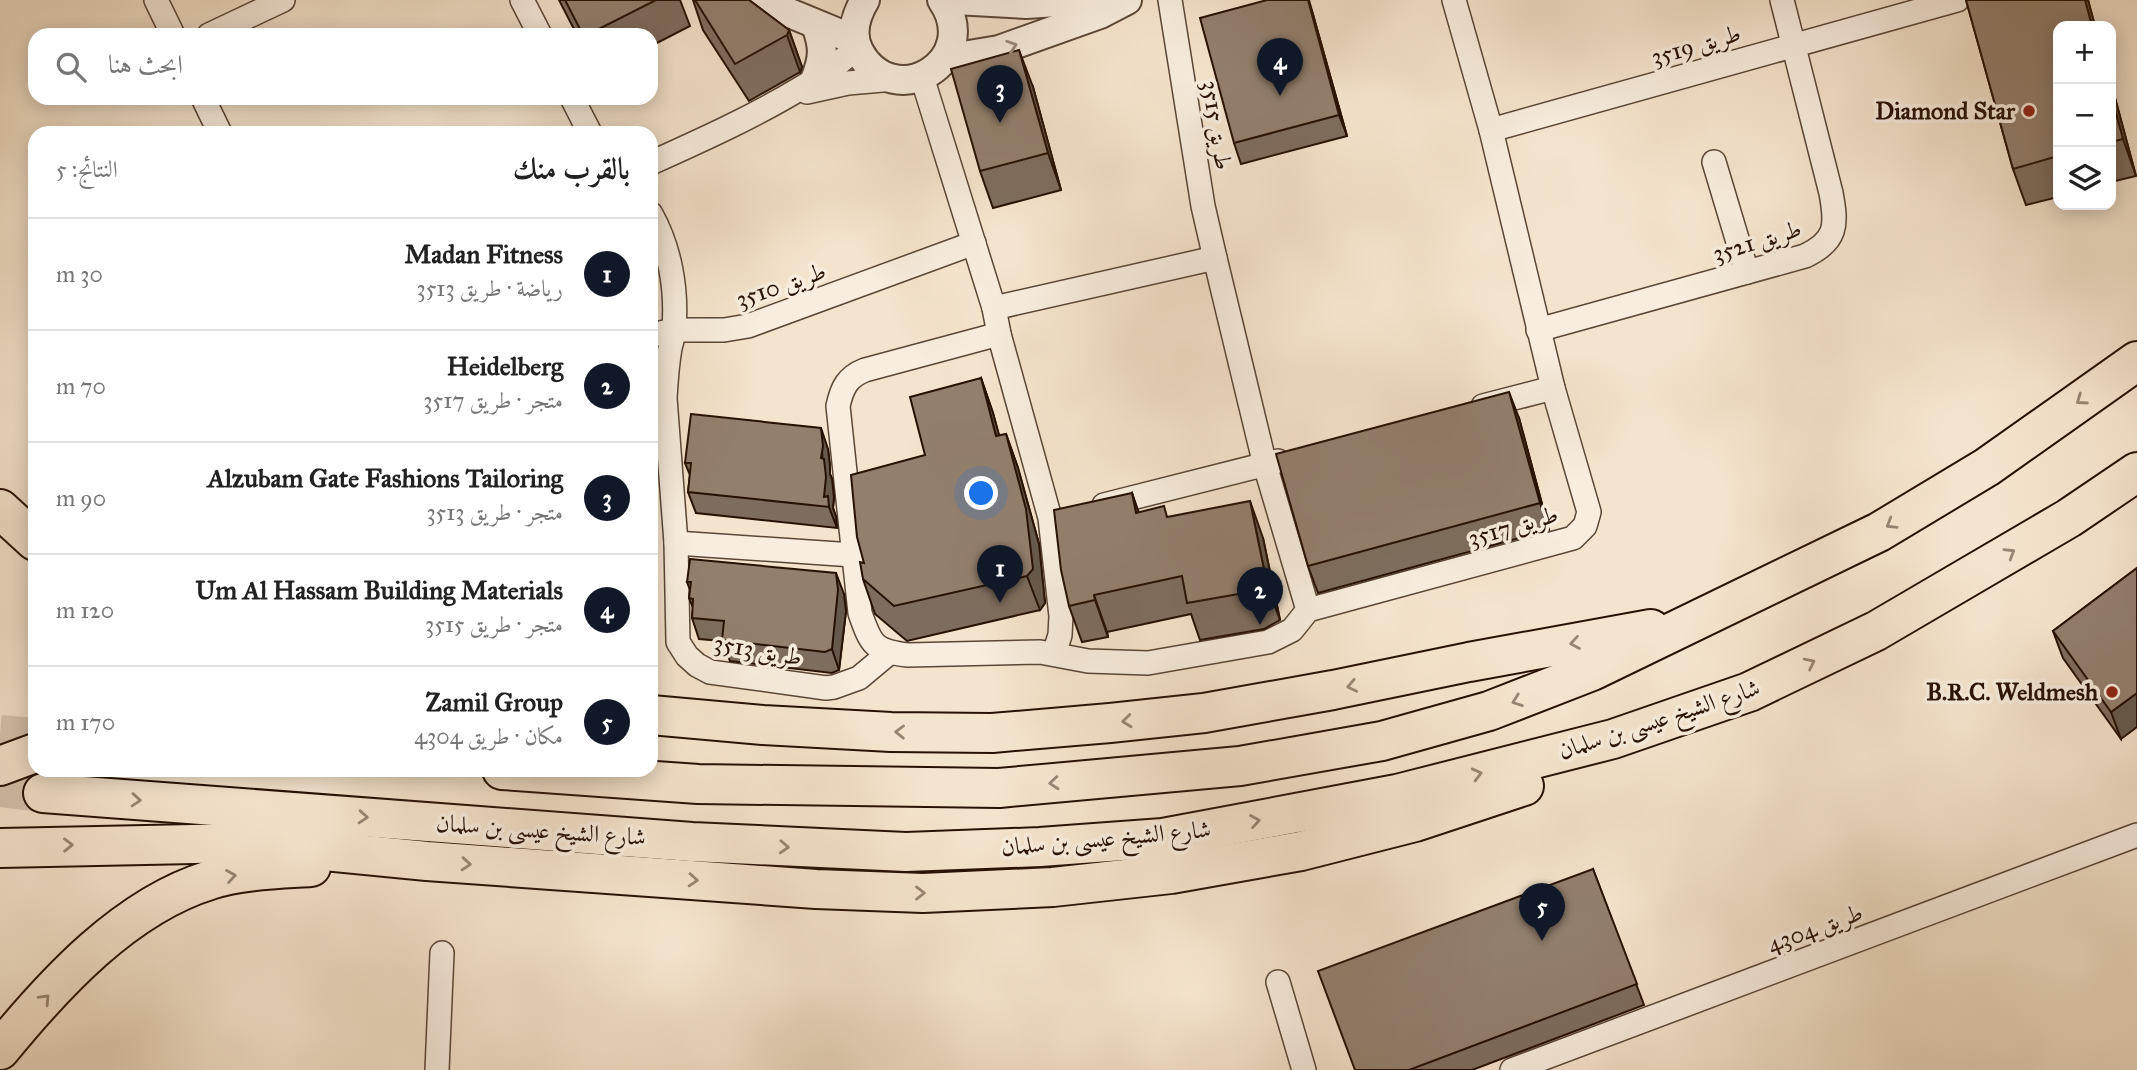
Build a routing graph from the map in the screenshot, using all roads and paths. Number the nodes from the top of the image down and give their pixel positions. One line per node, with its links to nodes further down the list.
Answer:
1 (156, 0): 16 (street)
2 (283, 0): 17 (street)
3 (522, 0): 18 (street)
4 (758, 0): 15 (street)
5 (865, 0): 19 (street)
6 (942, 0): 21 (street)
7 (955, 0): 8 (street)
8 (1090, 0)
9 (1127, 0): 21 (street, one-way to 9)
10 (1170, 0): 35 (street, طريق 3515)
11 (1454, 0): 30 (street, طريق 3517)
12 (1782, 0): 20 (street, طريق 3521)
13 (1957, 0): 14 (street, طريق 3519)
14 (1902, 7): 20 (street, طريق 3519)
15 (816, 24): 19 (street); 24 (street)
16 (170, 28)
17 (224, 28)
18 (536, 28)
19 (856, 43): 23 (street); 24 (street)
20 (1794, 45): 30 (street, طريق 3519); 36 (street, طريق 3521)
21 (945, 59): 22 (street)
22 (922, 77): 23 (street); 34 (street)
23 (894, 79): 25 (street)
24 (815, 80): 25 (street)
25 (784, 98): 31 (street)
26 (206, 105): 28 (street)
27 (576, 105): 29 (street)
28 (217, 126)
29 (586, 126)
30 (1490, 130): 39 (street, طريق 3517)
31 (658, 160)
32 (1714, 162): 36 (street)
33 (658, 230): 38 (street)
34 (974, 243): 37 (street); 38 (street, طريق 3510)
35 (1214, 258): 37 (street); 46 (street, طريق 3515)
36 (1747, 272): 39 (street, طريق 3521)
37 (994, 307): 41 (street)
38 (674, 330): 40 (street, طريق 3510); 51 (street, طريق 3513)
39 (1538, 330): 43 (street, طريق 3517)
40 (658, 333)
41 (999, 334): 49 (street); 52 (street)
42 (2137, 360): 54 (highway, one-way to 54)
43 (1553, 388): 44 (street); 53 (street, طريق 3517)
44 (1461, 412)
45 (1304, 454): 46 (street)
46 (1265, 465): 49 (street); 53 (street, طريق 3515)
47 (2137, 472): 57 (highway, شارع الشيخ عيسى بن سلمان, one-way to 47)
48 (0, 509): 50 (highway)
49 (1050, 518): 56 (street)
50 (28, 535)
51 (676, 543): 52 (street); 55 (street, طريق 3513)
52 (853, 555): 55 (street)
53 (1308, 610): 56 (street)
54 (1691, 622): 58 (highway, one-way to 58); 61 (highway, one-way to 61)
55 (889, 653): 56 (street)
56 (1054, 654)
57 (1749, 692): 62 (highway, شارع الشيخ عيسى بن سلمان, one-way to 57); 65 (highway, one-way to 57)
58 (658, 716)
59 (28, 756): 60 (highway)
60 (0, 766)
61 (600, 777)
62 (43, 793)
63 (2137, 835): 71 (street, طريق 4304)
64 (0, 848): 65 (highway, one-way to 65)
65 (427, 861): 68 (highway, one-way to 65)
66 (442, 953): 69 (street)
67 (1278, 982): 70 (street)
68 (0, 1050)
69 (438, 1070)
70 (1304, 1070)
71 (1512, 1070)

